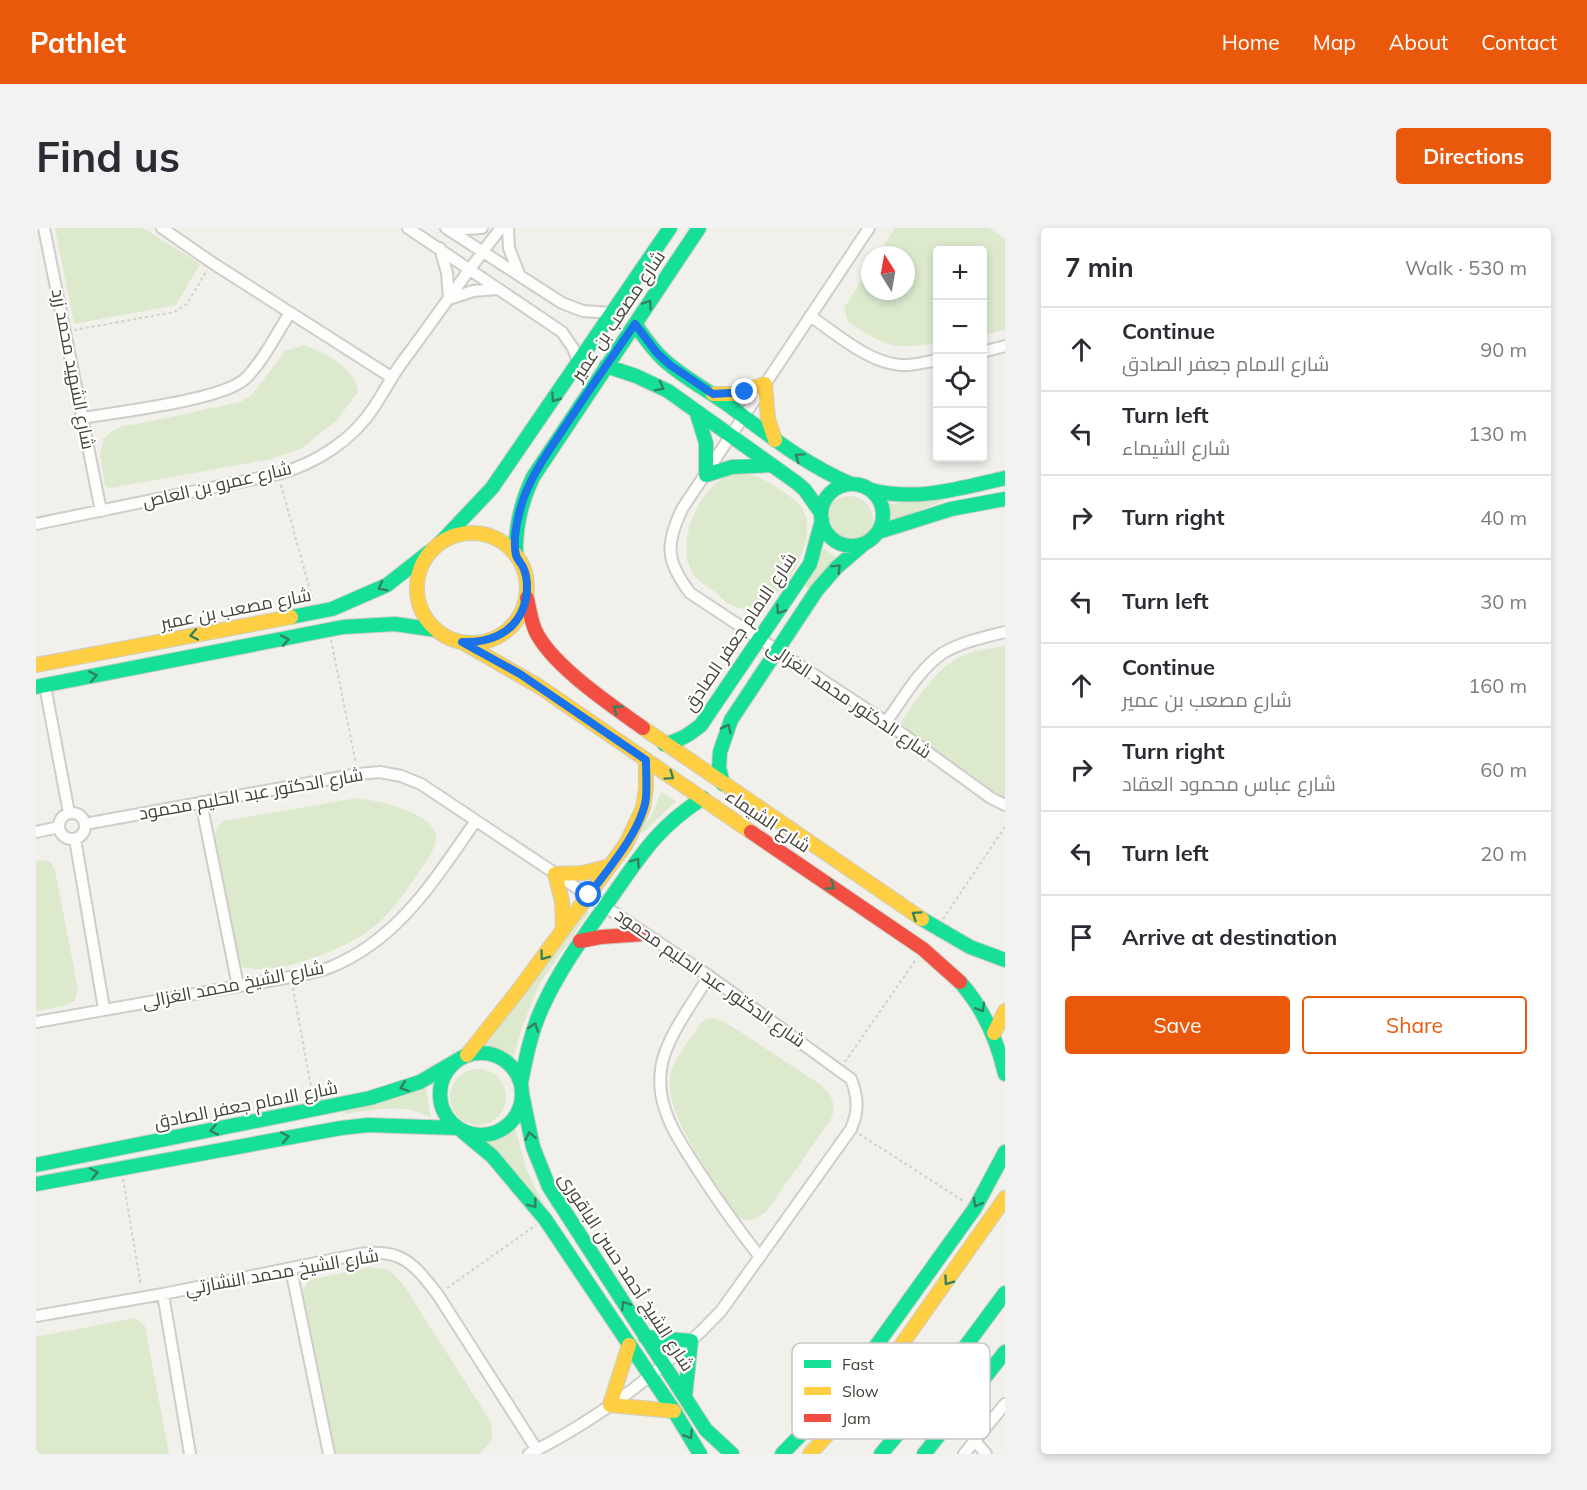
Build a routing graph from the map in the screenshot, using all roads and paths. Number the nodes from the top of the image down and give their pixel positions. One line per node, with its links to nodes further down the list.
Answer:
1 (44, 228): 22 (street, شارع الشهيد محمد زرد)
2 (162, 228): 13 (street)
3 (408, 228): 11 (street)
4 (482, 228): 10 (street)
5 (501, 228): 12 (street, شارع عمرو بن العاص)
6 (508, 228): 15 (street)
7 (670, 228): 19 (street, شارع مصعب بن عمير)
8 (699, 228): 21 (street, شارع مصعب بن عمير, one-way to 8)
9 (869, 228): 20 (street, شارع الدكتور محمد الغزالى)
10 (447, 229): 12 (street)
11 (440, 248): 14 (street); 17 (street)
12 (482, 252): 14 (street, شارع عمرو بن العاص); 15 (street)
13 (211, 262): 18 (street); 22 (path)
14 (470, 268): 16 (street); 17 (street, شارع عمرو بن العاص)
15 (520, 277): 19 (street)
16 (499, 289): 17 (street); 26 (street)
17 (449, 299): 28 (street, شارع عمرو بن العاص)
18 (290, 313): 28 (street); 33 (street)
19 (613, 313): 26 (street, شارع مصعب بن عمير)
20 (810, 316): 25 (street); 29 (street, شارع الدكتور محمد الغزالى)
21 (635, 324): 27 (street, شارع مصعب بن عمير); 30 (street)
22 (65, 331): 33 (street, شارع الشهيد محمد زرد)
23 (1005, 346): 24 (street)
24 (987, 350)
25 (933, 361)
26 (579, 364): 47 (street, شارع مصعب بن عمير, one-way to 47)
27 (606, 366): 31 (street, one-way to 31); 50 (street, شارع مصعب بن عمير)
28 (391, 376): 37 (street, شارع عمرو بن العاص)
29 (765, 384): 30 (street); 32 (street, شارع الدكتور محمد الغزالى); 35 (street)
30 (713, 394): 32 (street)
31 (697, 414): 34 (street); 38 (street)
32 (743, 417): 34 (street, شارع الدكتور محمد الغزالى); 35 (street)
33 (82, 418): 43 (street, شارع الشهيد محمد زرد)
34 (731, 435): 36 (street); 38 (street, شارع الدكتور محمد الغزالى)
35 (775, 440): 40 (street, one-way to 35)
36 (772, 465): 38 (street); 44 (street)
37 (278, 474): 43 (street, شارع عمرو بن العاص); 52 (path)
38 (706, 475): 56 (street, شارع الدكتور محمد الغزالى)
39 (1005, 478): 41 (street)
40 (851, 484): 41 (street); 44 (street)
41 (867, 489): 46 (street)
42 (1005, 499): 46 (street)
43 (101, 511): 45 (street, شارع عمرو بن العاص)
44 (821, 516): 48 (street); 56 (street, شارع الامام جعفر الصادق, one-way to 56)
45 (36, 524)
46 (878, 532): 48 (street)
47 (440, 543): 49 (street); 50 (street)
48 (864, 543): 58 (street, one-way to 48)
49 (429, 552): 52 (street, شارع مصعب بن عمير, one-way to 52); 53 (street)
50 (516, 555): 51 (street)
51 (527, 598): 57 (street); 62 (street, شارع الشيماء, one-way to 51)
52 (316, 612): 59 (street, شارع مصعب بن عمير, one-way to 59)
53 (436, 630): 54 (street); 57 (street)
54 (330, 631): 60 (street, one-way to 54); 64 (path)
55 (1005, 632): 61 (street)
56 (759, 640): 58 (street, شارع الدكتور محمد الغزالى); 62 (street, شارع الامام جعفر الصادق)
57 (462, 642): 63 (street, شارع الشيماء)
58 (777, 651): 61 (street, شارع الدكتور محمد الغزالى); 65 (street, one-way to 58)
59 (36, 664)
60 (41, 686): 69 (street)
61 (886, 722): 68 (street, شارع الدكتور محمد الغزالى)
62 (664, 744): 65 (street, شارع الشيماء)
63 (646, 760): 66 (street, شارع الشيماء, one-way to 66); 76 (street, شارع الامام جعفر الصادق)
64 (358, 774): 67 (street, شارع الدكتور عبد الحليم محمود); 70 (street, شارع الدكتور عبد الحليم محمود)
65 (723, 784): 80 (street, شارع الشيماء, one-way to 65)
66 (703, 798): 79 (street, one-way to 66); 84 (street, شارع الشيماء, one-way to 84)
67 (201, 802): 71 (street, شارع الدكتور عبد الحليم محمود); 88 (street)
68 (1005, 805)
69 (69, 813): 71 (street); 72 (street)
70 (475, 822): 77 (street, شارع الدكتور عبد الحليم محمود); 87 (street, شارع الشيخ محمد الغزالى)
71 (85, 824): 75 (street)
72 (59, 827): 74 (street); 75 (street)
73 (1005, 827): 80 (path)
74 (36, 832)
75 (75, 839): 89 (street)
76 (610, 866): 77 (street); 78 (street, شارع الامام جعفر الصادق)
77 (555, 874): 78 (street, شارع الدكتور عبد الحليم محمود); 81 (street)
78 (589, 895): 79 (street, شارع الدكتور عبد الحليم محمود); 81 (street, شارع الامام جعفر الصادق)
79 (606, 906): 82 (street, شارع الدكتور عبد الحليم محمود); 83 (street)
80 (936, 928): 84 (street); 85 (street, شارع الشيماء)
81 (563, 929): 93 (street, شارع الامام جعفر الصادق, one-way to 93)
82 (644, 934): 83 (street); 86 (street, شارع الدكتور عبد الحليم محمود)
83 (580, 941): 96 (street, one-way to 83)
84 (923, 949): 92 (street, شارع الشيماء, one-way to 92); 94 (path)
85 (1005, 960)
86 (709, 975): 94 (street, شارع الدكتور عبد الحليم محمود); 107 (street)
87 (291, 977): 88 (street, شارع الشيخ محمد الغزالى); 97 (path)
88 (238, 986): 89 (street, شارع الشيخ محمد الغزالى)
89 (104, 1009): 91 (street, شارع الشيخ محمد الغزالى)
90 (1005, 1011): 92 (street)
91 (36, 1022)
92 (994, 1033): 95 (street, شارع الشيماء)
93 (461, 1058): 96 (street); 97 (street, شارع الامام جعفر الصادق, one-way to 97); 99 (street)
94 (840, 1070): 98 (street, شارع الدكتور عبد الحليم محمود)
95 (1005, 1074)
96 (522, 1089): 99 (street); 114 (street, شارع الشيخ أحمد حسن الباقورى, one-way to 96)
97 (315, 1111): 101 (street, شارع الامام جعفر الصادق, one-way to 101)
98 (851, 1129): 105 (path); 107 (street, شارع الدكتور عبد الحليم محمود)
99 (460, 1130): 102 (street, one-way to 99); 106 (street, شارع الشيخ أحمد حسن الباقورى, one-way to 106)
100 (1005, 1152): 105 (street, one-way to 105)
101 (36, 1165)
102 (121, 1168): 103 (street, one-way to 102); 112 (path)
103 (36, 1184)
104 (1005, 1198): 117 (street, one-way to 117)
105 (975, 1208): 116 (street)
106 (545, 1219): 111 (path); 119 (street, شارع الشيخ أحمد حسن الباقورى)
107 (760, 1257): 115 (street, شارع الدكتور عبد الحليم محمود)
108 (291, 1269): 110 (street, شارع الشيخ محمد النشارتي); 111 (street, شارع الشيخ محمد النشارتي); 137 (street)
109 (1005, 1293): 118 (street)
110 (163, 1294): 112 (street, شارع الشيخ محمد النشارتي); 136 (street)
111 (438, 1295): 135 (street, شارع الشيخ محمد النشارتي)
112 (144, 1298): 113 (street, شارع الشيخ محمد النشارتي)
113 (36, 1316)
114 (645, 1337): 115 (street); 121 (street, شارع الشيخ أحمد حسن الباقورى)
115 (691, 1341): 121 (street, شارع الدكتور عبد الحليم محمود); 124 (street)
116 (878, 1343)
117 (903, 1343)
118 (968, 1343)
119 (629, 1345): 123 (street, شارع الشيخ أحمد حسن الباقورى); 126 (street)
120 (1005, 1352): 122 (street)
121 (664, 1365): 123 (street, شارع الدكتور عبد الحليم محمود); 124 (street, شارع الشيخ أحمد حسن الباقورى)
122 (990, 1371)
123 (649, 1376): 126 (street, شارع الدكتور عبد الحليم محمود); 127 (street, شارع الشيخ أحمد حسن الباقورى)
124 (685, 1397): 139 (street, شارع الشيخ أحمد حسن الباقورى)
125 (1005, 1404): 128 (street)
126 (610, 1405): 127 (street); 135 (street, شارع الدكتور عبد الحليم محمود)
127 (674, 1411): 138 (street, شارع الشيخ أحمد حسن الباقورى, one-way to 138)
128 (990, 1423)
129 (797, 1439): 140 (street)
130 (824, 1439): 141 (street, one-way to 141)
131 (894, 1439): 142 (street)
132 (936, 1439): 143 (street)
133 (977, 1439): 134 (street)
134 (975, 1442): 144 (street); 145 (street)
135 (533, 1452)
136 (190, 1454)
137 (329, 1454)
138 (700, 1454)
139 (732, 1454)
140 (782, 1454)
141 (810, 1454)
142 (881, 1454)
143 (924, 1454)
144 (964, 1454)
145 (986, 1454)

